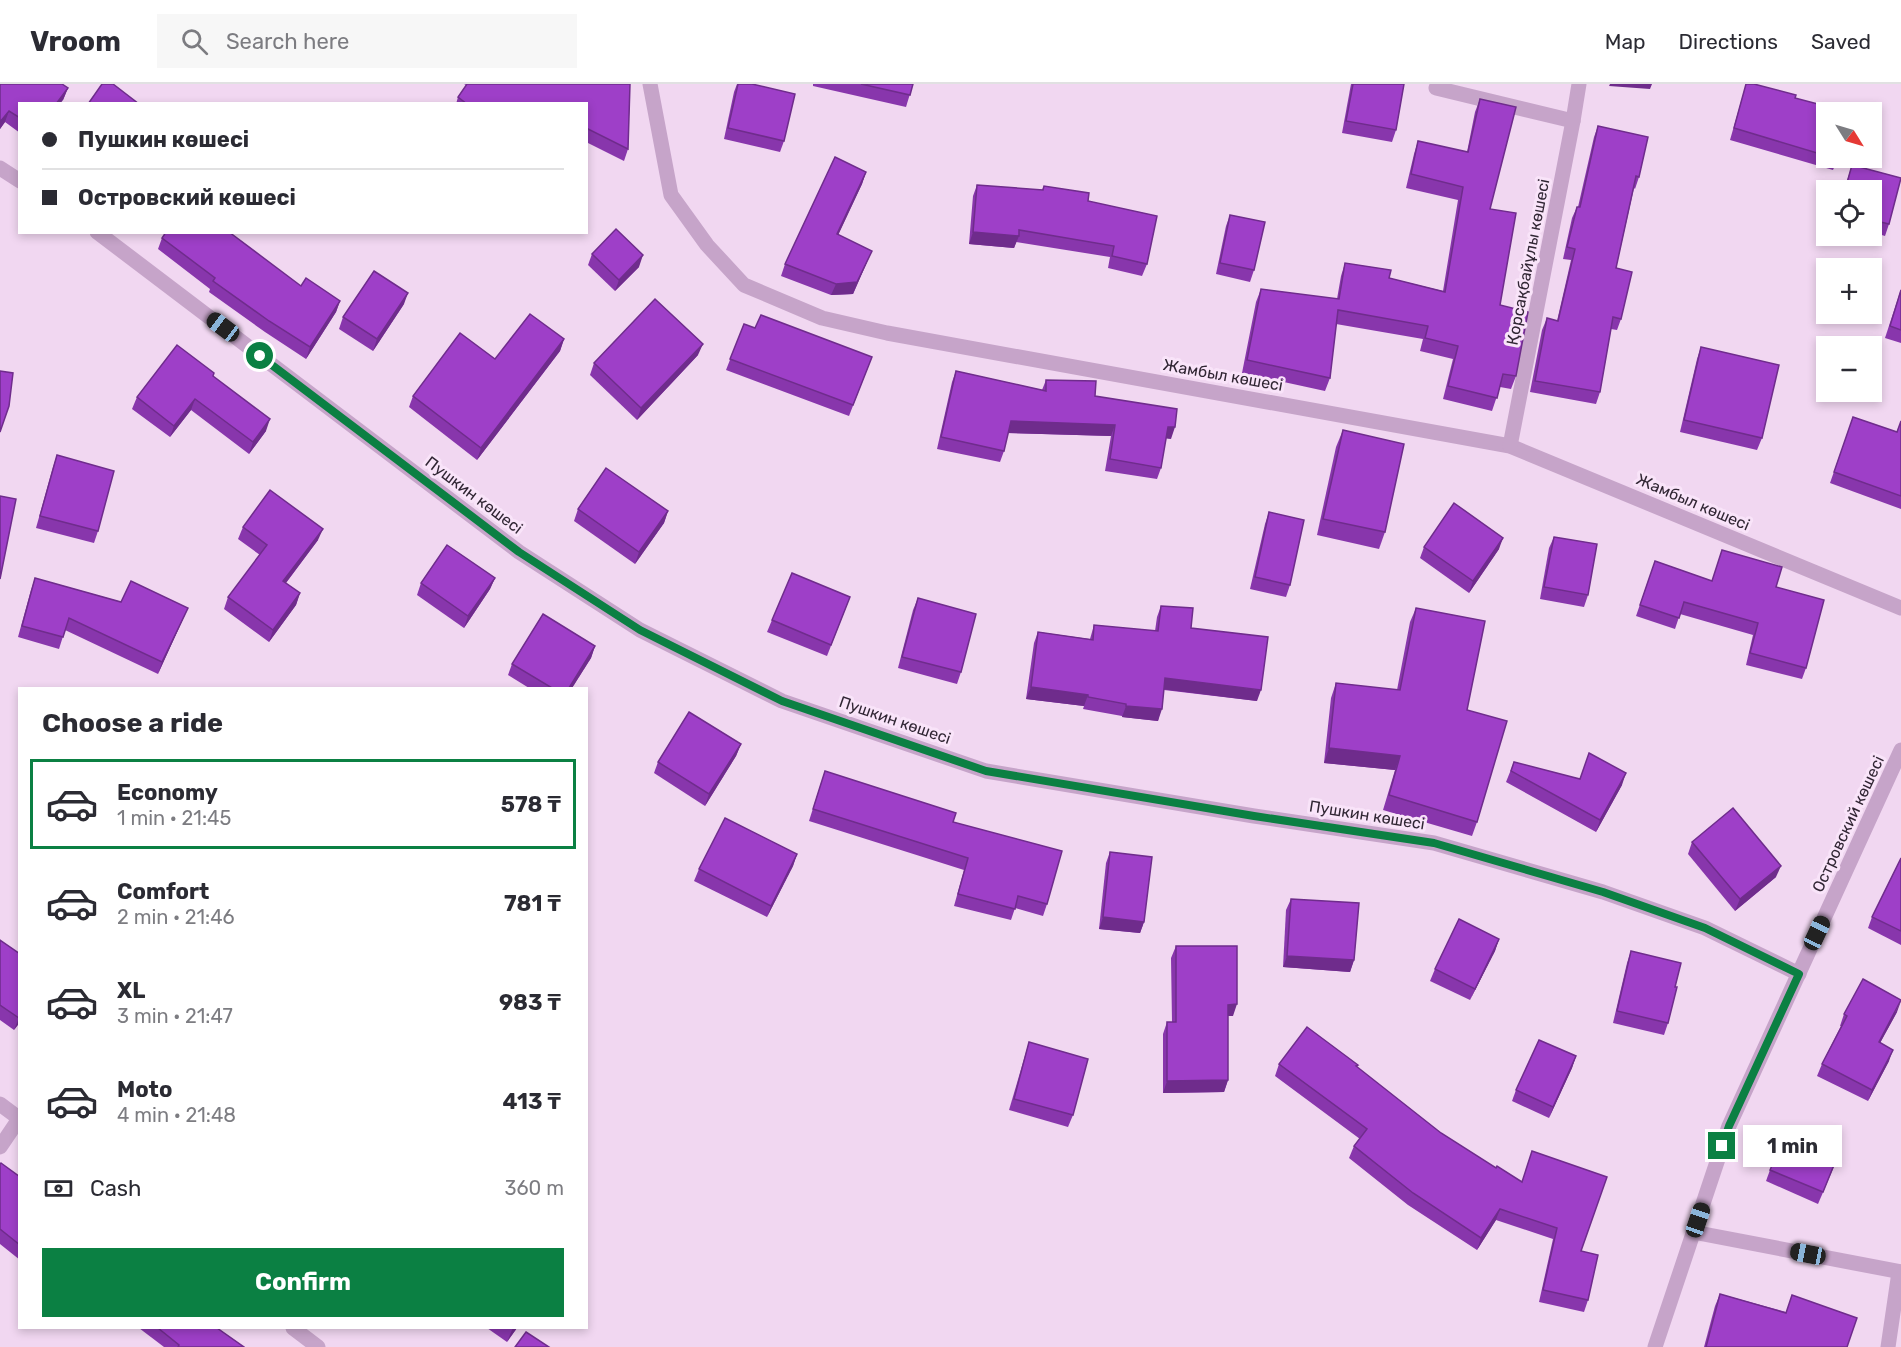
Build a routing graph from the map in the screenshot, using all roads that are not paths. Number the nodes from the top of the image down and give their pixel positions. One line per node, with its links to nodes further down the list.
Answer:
1 (650, 84): 8 (street, Жамбыл көшесі)
2 (1579, 84): 4 (street, Қорсақбайұлы көшесі)
3 (1436, 88): 4 (street)
4 (1573, 121): 8 (street, Қорсақбайұлы көшесі)
5 (0, 168): 6 (street)
6 (18, 180)
7 (100, 234): 11 (street, Пушкин көшесі)
8 (1510, 446): 9 (street, Жамбыл көшесі)
9 (1901, 608)
10 (1901, 750): 11 (street, Островский көшесі)
11 (1799, 974): 16 (street, Островский көшесі)
12 (0, 1104): 13 (street)
13 (18, 1118)
14 (18, 1120): 15 (street)
15 (0, 1147)
16 (1694, 1232): 17 (street); 20 (street, Островский көшесі)
17 (1900, 1272): 21 (street)
18 (294, 1329): 19 (street)
19 (318, 1347)
20 (1655, 1347)
21 (1888, 1347)

